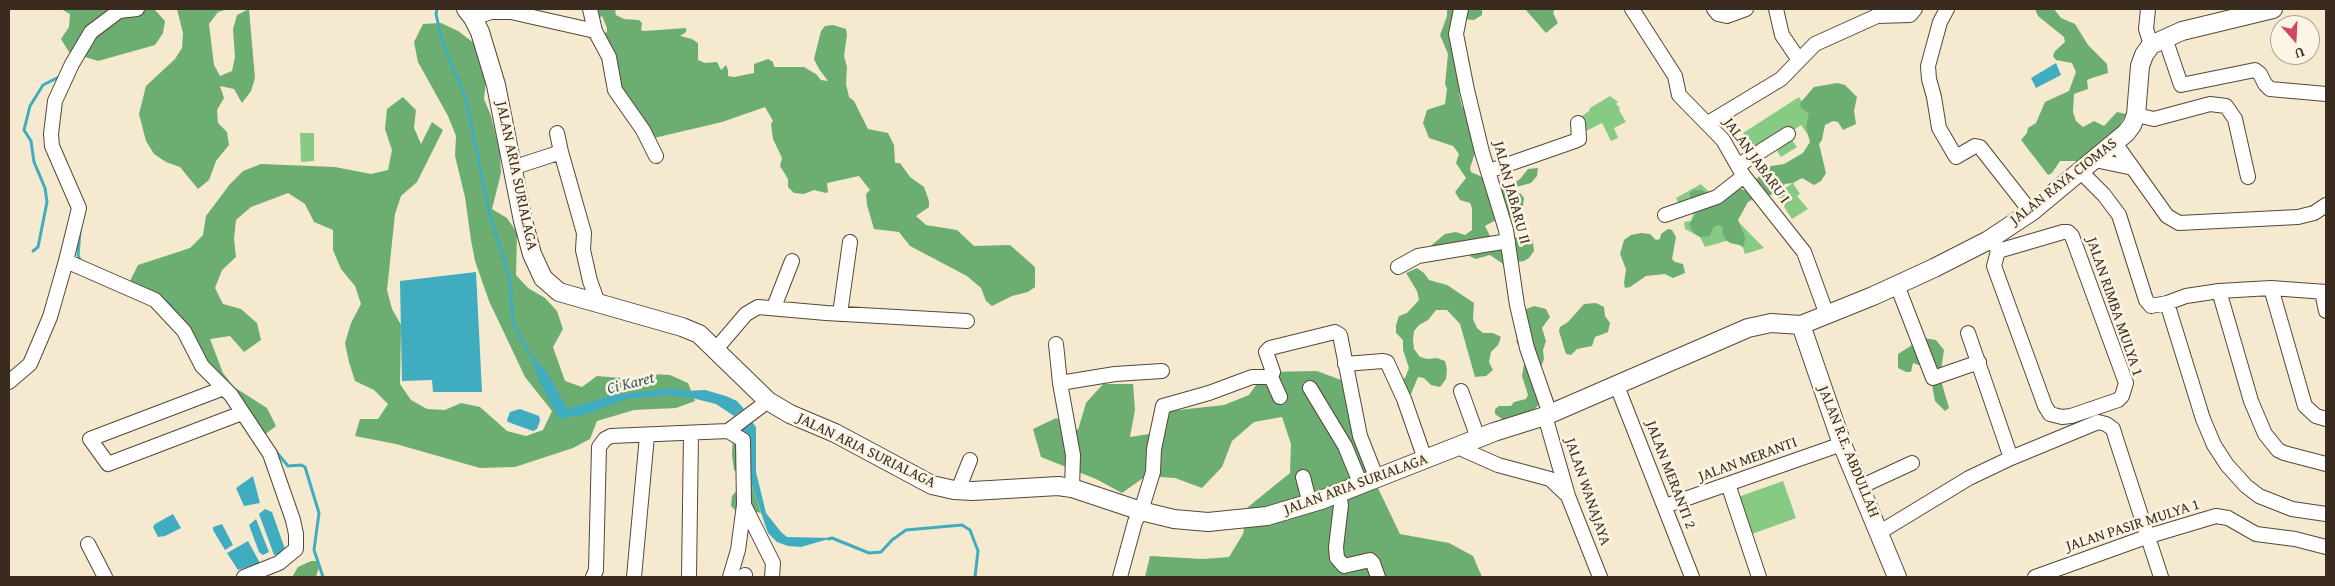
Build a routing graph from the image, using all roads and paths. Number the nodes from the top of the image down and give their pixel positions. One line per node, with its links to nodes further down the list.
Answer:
1 (137, 9): 39 (street)
2 (590, 9): 14 (street)
3 (1461, 9): 30 (street, JALAN JABARU II)
4 (1632, 9): 20 (street, JALAN JABARU I)
5 (1714, 9): 6 (street)
6 (1746, 9)
7 (1776, 9): 16 (street)
8 (1916, 9): 16 (street)
9 (1947, 9): 34 (street)
10 (2148, 9): 15 (street)
11 (2273, 9): 15 (main road)
12 (491, 10): 13 (street); 14 (street)
13 (470, 13): 27 (main road, JALAN ARIA SURIALAGA)
14 (594, 31): 25 (street)
15 (2158, 41): 17 (street); 18 (main road, JALAN RAYA CIOMAS)
16 (1799, 60): 20 (street)
17 (2326, 94)
18 (2136, 115): 23 (main road, JALAN RAYA CIOMAS); 32 (street)
19 (1578, 123): 30 (street)
20 (1708, 123): 29 (street, JALAN JABARU I)
21 (557, 133): 24 (street)
22 (1788, 134): 29 (street)
23 (2115, 143): 26 (main road, JALAN RAYA CIOMAS); 28 (street)
24 (561, 152): 27 (street); 46 (street)
25 (656, 156)
26 (2095, 160): 28 (street); 31 (main road, JALAN RAYA CIOMAS)
27 (512, 168): 46 (main road, JALAN ARIA SURIALAGA)
28 (2133, 168): 33 (street)
29 (1741, 170): 35 (street); 51 (street, JALAN JABARU I)
30 (1489, 171): 36 (street, JALAN JABARU II)
31 (2080, 172): 34 (main road, JALAN RAYA CIOMAS); 47 (street)
32 (2248, 177)
33 (2326, 205)
34 (2030, 212): 38 (main road, JALAN RAYA CIOMAS)
35 (1665, 215)
36 (1508, 240): 41 (street); 70 (street, JALAN JABARU II)
37 (850, 242): 50 (street)
38 (1995, 244): 38 (street, JALAN RIMBA MULYA 1); 42 (main road, JALAN RAYA CIOMAS)
39 (66, 261): 61 (street); 64 (street)
40 (792, 261): 48 (street)
41 (1398, 267)
42 (1897, 285): 51 (main road, JALAN RAYA CIOMAS); 57 (street)
43 (2271, 288): 44 (street); 45 (street); 71 (street)
44 (2219, 291): 47 (street); 82 (street)
45 (2324, 292): 49 (street)
46 (598, 303): 56 (main road, JALAN ARIA SURIALAGA)
47 (2167, 303): 96 (street)
48 (774, 307): 50 (street); 56 (street)
49 (2326, 311)
50 (840, 314): 52 (street)
51 (1827, 314): 53 (main road, JALAN RAYA CIOMAS)
52 (967, 321)
53 (1801, 325): 63 (main road, JALAN ARIA SURIALAGA); 76 (main road, JALAN R.E. ABDULLAH)
54 (1968, 333): 57 (street)
55 (1056, 344): 62 (street)
56 (716, 349): 68 (main road, JALAN ARIA SURIALAGA)
57 (1979, 362): 78 (street)
58 (1345, 364): 60 (street); 80 (street); 84 (street)
59 (1162, 371): 62 (street)
60 (1271, 377): 67 (street); 95 (street)
61 (9, 382)
62 (1060, 383): 88 (street)
63 (1617, 386): 70 (main road, JALAN ARIA SURIALAGA); 94 (street, JALAN MERANTI 2)
64 (224, 388): 69 (street); 69 (street)
65 (1310, 388): 86 (street)
66 (1460, 391): 75 (street)
67 (1280, 397)
68 (768, 400): 72 (street); 89 (main road, JALAN ARIA SURIALAGA)
69 (242, 413): 103 (street)
70 (1548, 415): 75 (main road, JALAN ARIA SURIALAGA); 91 (street, JALAN WANAJAYA)
71 (2326, 419)
72 (732, 428): 73 (street); 93 (street)
73 (691, 433): 74 (street); 106 (street)
74 (647, 436): 104 (street); 105 (street)
75 (1478, 438): 77 (main road, JALAN ARIA SURIALAGA)
76 (1842, 444): 85 (street, JALAN MERANTI); 87 (main road, JALAN R.E. ABDULLAH)
77 (1461, 445): 80 (main road, JALAN ARIA SURIALAGA); 91 (street)
78 (2011, 458): 97 (street); 98 (street)
79 (970, 460): 89 (street)
80 (1425, 460): 84 (main road, JALAN ARIA SURIALAGA)
81 (1912, 463): 87 (street)
82 (2326, 464)
83 (1303, 477): 92 (street)
84 (1377, 479): 86 (main road, JALAN ARIA SURIALAGA)
85 (1728, 484): 94 (street, JALAN MERANTI); 113 (street)
86 (1361, 485): 90 (main road, JALAN ARIA SURIALAGA)
87 (1860, 487): 97 (main road, JALAN R.E. ABDULLAH)
88 (1072, 488): 89 (main road, JALAN ARIA SURIALAGA); 95 (main road, JALAN ARIA SURIALAGA)
89 (958, 490)
90 (1339, 494): 92 (main road, JALAN ARIA SURIALAGA); 110 (street)
91 (1568, 496): 111 (street, JALAN WANAJAYA)
92 (1310, 504): 95 (main road, JALAN ARIA SURIALAGA)
93 (744, 505): 107 (street); 108 (street)
94 (1665, 506): 112 (street, JALAN MERANTI 2)
95 (1141, 512): 109 (street)
96 (2326, 514)
97 (1880, 532): 114 (main road, JALAN R.E. ABDULLAH)
98 (2148, 536): 100 (street, JALAN PASIR MULYA 1); 115 (street, JALAN PASIR MULYA 1); 116 (street)
99 (88, 544): 101 (street)
100 (2326, 547)
101 (106, 577): 102 (street)
102 (118, 577)
103 (244, 577)
104 (593, 577)
105 (634, 577)
106 (689, 577)
107 (730, 577)
108 (772, 577)
109 (1120, 577)
110 (1378, 577)
111 (1599, 577)
112 (1692, 577)
113 (1759, 577)
114 (1897, 577)
115 (2035, 577)
116 (2161, 577)

